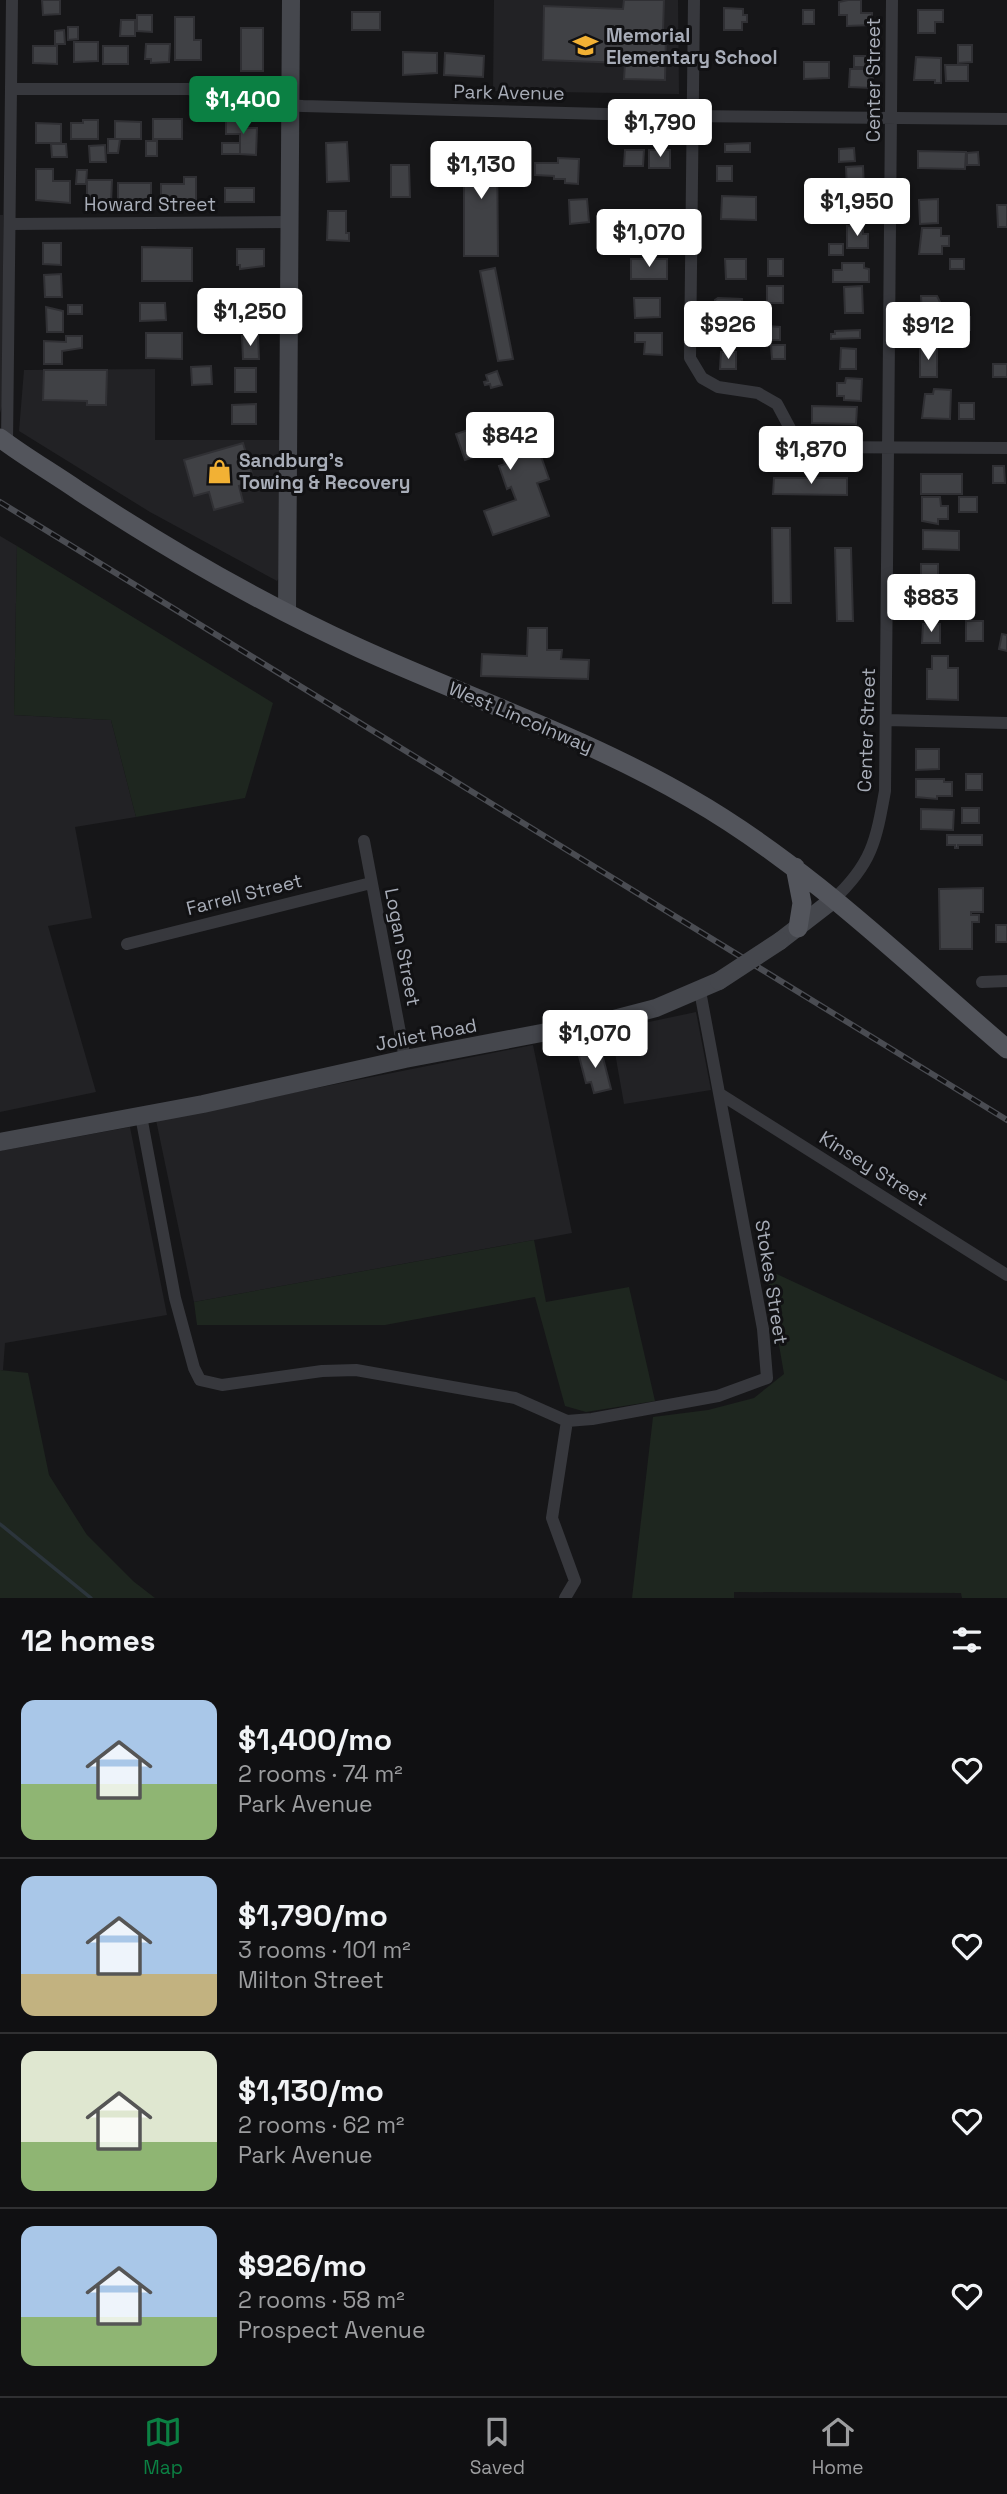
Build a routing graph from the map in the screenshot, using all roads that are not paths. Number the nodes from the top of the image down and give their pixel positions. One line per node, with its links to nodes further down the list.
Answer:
1 (12, 0): 5 (street)
2 (291, 0): 6 (main road)
3 (694, 0): 7 (street)
4 (892, 0): 8 (street, Center Street)
5 (12, 89): 6 (street, Park Avenue); 11 (street)
6 (290, 106): 7 (street, Park Avenue); 10 (main road)
7 (694, 116): 8 (street, Park Avenue); 13 (street)
8 (893, 119): 9 (street, Park Avenue); 13 (street, Center Street)
9 (1007, 120)
10 (290, 222): 11 (street, Howard Street); 15 (main road)
11 (11, 224): 12 (street)
12 (4, 441): 15 (main road, West Lincolnway)
13 (887, 447): 14 (street); 16 (street, Center Street)
14 (1007, 449)
15 (287, 613): 19 (main road, West Lincolnway)
16 (887, 720): 17 (street); 21 (street, Center Street)
17 (1007, 723)
18 (364, 841): 20 (street, Logan Street)
19 (794, 866): 21 (main road, West Lincolnway); 22 (main road)
20 (371, 883): 23 (street, Farrell Street); 28 (street, Logan Street)
21 (833, 900): 22 (main road, Joliet Road); 27 (main road, West Lincolnway)
22 (798, 928): 26 (main road, Joliet Road, bridge)
23 (127, 944)
24 (1007, 981): 25 (street)
25 (982, 982)
26 (699, 990): 28 (main road, Joliet Road); 29 (street, Stokes Street)
27 (1007, 1049)
28 (405, 1059): 30 (main road, Joliet Road)
29 (720, 1094): 32 (street, Kinsey Street); 33 (street, Stokes Street)
30 (141, 1116): 31 (main road, Joliet Road); 33 (street)
31 (0, 1142)
32 (1007, 1275)
33 (567, 1421): 34 (street)
34 (565, 1598)

